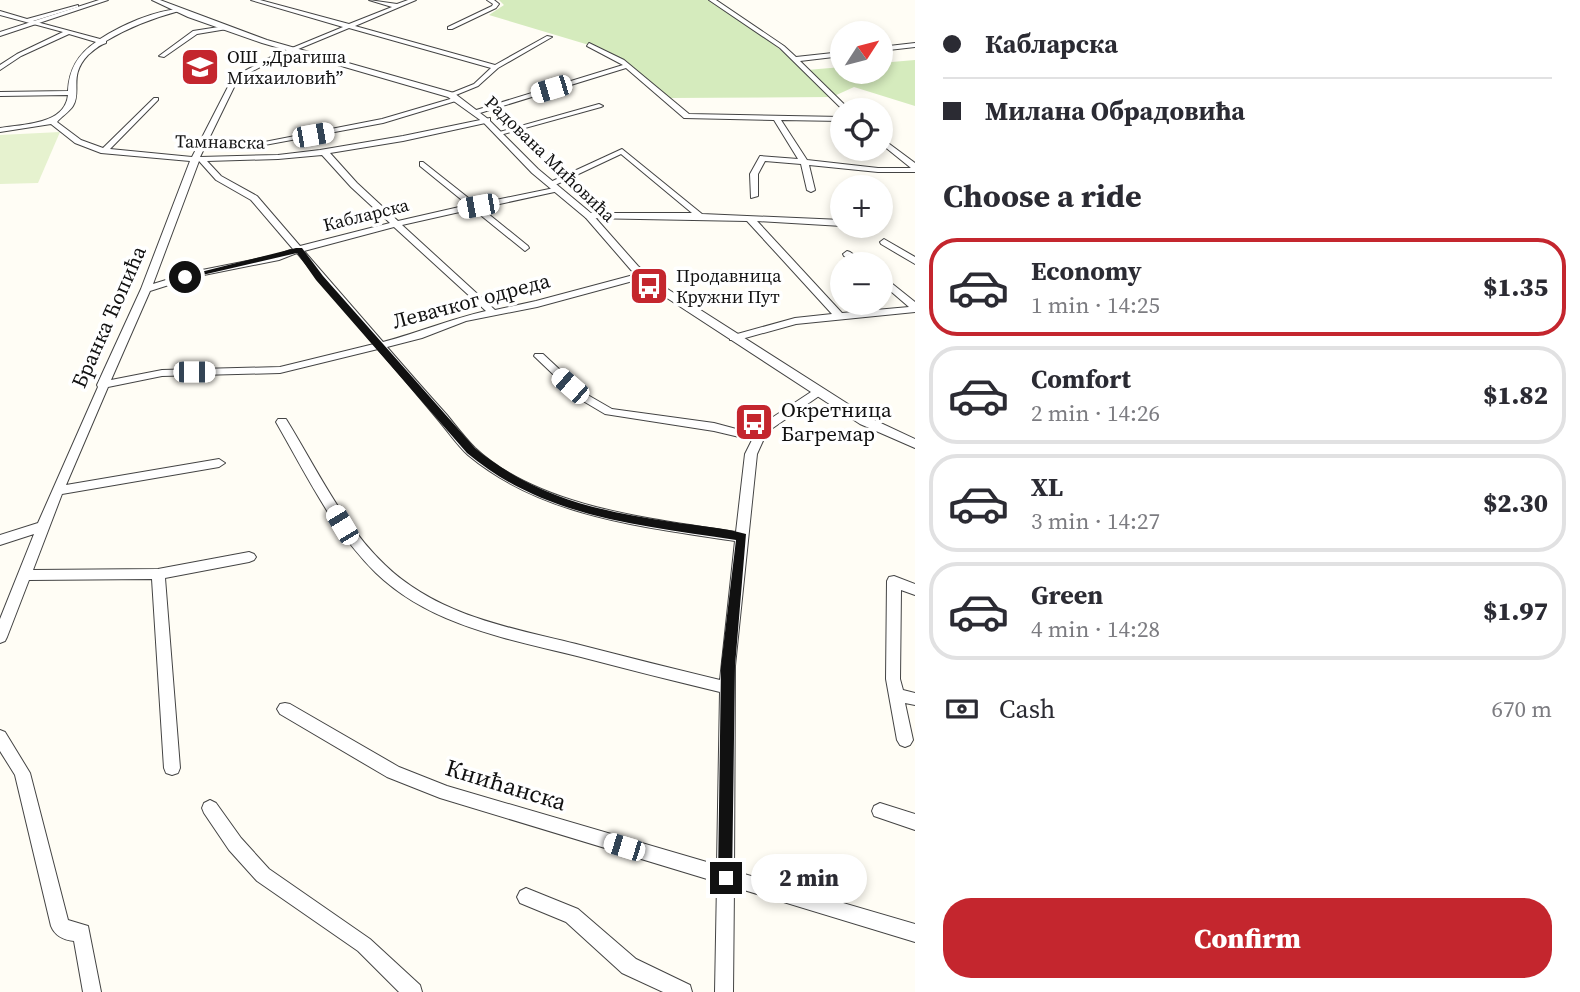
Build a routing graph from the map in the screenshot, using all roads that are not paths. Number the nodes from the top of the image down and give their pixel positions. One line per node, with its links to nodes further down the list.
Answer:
1 (57, 0): 10 (street)
2 (105, 0): 9 (street)
3 (155, 0): 12 (street, Радована Мићовића)
4 (254, 0): 15 (street)
5 (372, 0): 11 (street)
6 (413, 0): 11 (street, Бранка Ћопића)
7 (712, 0): 28 (street)
8 (493, 2): 17 (street)
9 (85, 5): 10 (street); 14 (street)
10 (76, 6): 14 (street)
11 (397, 6): 15 (street, Бранка Ћопића)
12 (177, 10): 16 (street, Радована Мићовића); 21 (street)
13 (0, 13): 14 (street)
14 (30, 22): 18 (street); 19 (street)
15 (350, 27): 25 (street, Бранка Ћопића); 30 (street)
16 (225, 28): 25 (street, Радована Мићовића); 27 (street)
17 (450, 28)
18 (68, 32): 21 (street); 31 (street)
19 (0, 34)
20 (549, 37): 30 (street)
21 (104, 42): 32 (street)
22 (915, 45): 24 (street)
23 (589, 46): 29 (street)
24 (893, 48)
25 (295, 49): 34 (street, Радована Мићовића); 51 (street, Бранка Ћопића)
26 (830, 55): 28 (street)
27 (162, 56)
28 (796, 59): 35 (street)
29 (626, 66): 38 (street); 39 (street)
30 (496, 67): 34 (street)
31 (0, 68)
32 (73, 93): 33 (street); 43 (street)
33 (0, 94)
34 (454, 97): 38 (street, Радована Мићовића); 47 (street)
35 (835, 98)
36 (156, 99): 48 (street)
37 (599, 106): 45 (street)
38 (477, 111): 42 (street, Радована Мићовића)
39 (687, 116): 40 (street)
40 (777, 119): 41 (street); 53 (street)
41 (830, 119)
42 (487, 120): 45 (street, Радована Мићовића); 50 (street, Тамнавска)
43 (52, 122): 44 (street); 46 (street)
44 (0, 130)
45 (500, 133): 55 (street, Радована Мићовића)
46 (76, 141): 48 (street, Тамнавска)
47 (248, 146)
48 (104, 150): 51 (street, Тамнавска)
49 (893, 150): 54 (street)
50 (326, 153): 51 (street, Тамнавска); 63 (street)
51 (198, 160): 66 (street); 69 (street, Бранка Ћопића)
52 (423, 164): 58 (street)
53 (805, 164): 54 (street); 56 (street); 57 (street)
54 (915, 168)
55 (553, 186): 58 (street, Кабларска); 59 (street, Радована Мићовића); 60 (street, Кабларска)
56 (811, 190)
57 (754, 196)
58 (478, 206): 63 (street, Кабларска); 65 (street)
59 (589, 216): 60 (street); 68 (street, Радована Мићовића)
60 (700, 216): 61 (street)
61 (750, 219): 62 (street); 71 (street)
62 (830, 222)
63 (399, 223): 66 (street, Кабларска); 74 (street)
64 (884, 243): 67 (street)
65 (525, 248)
66 (299, 250): 69 (street, Кабларска); 77 (street)
67 (915, 261)
68 (641, 276): 74 (street, Левачког одреда); 76 (street, Радована Мићовића)
69 (146, 289): 79 (street, Бранка Ћопића)
70 (893, 289): 72 (street)
71 (830, 306)
72 (915, 308): 73 (street)
73 (893, 310)
74 (492, 312): 77 (street, Левачког одреда)
75 (838, 315): 76 (street)
76 (734, 338): 80 (street, Радована Мићовића)
77 (380, 345): 79 (street, Левачког одреда); 87 (street)
78 (539, 356): 82 (street)
79 (102, 385): 85 (street, Бранка Ћопића)
80 (818, 392): 82 (street); 83 (street, Радована Мићовића)
81 (282, 422): 94 (street)
82 (757, 438): 87 (street)
83 (915, 444)
84 (219, 463): 85 (street)
85 (57, 491): 86 (street, Бранка Ћопића)
86 (43, 526): 88 (street); 91 (street, Бранка Ћопића)
87 (742, 537): 94 (street)
88 (0, 540)
89 (249, 557): 90 (street)
90 (158, 574): 91 (street); 100 (street)
91 (26, 575): 93 (street, Бранка Ћопића)
92 (915, 590): 95 (street)
93 (0, 637)
94 (728, 688): 104 (street)
95 (896, 695): 96 (street); 99 (street)
96 (915, 699)
97 (285, 709): 104 (street, Книћанска)
98 (0, 737): 107 (street)
99 (905, 740)
100 (172, 768)
101 (210, 808): 108 (street)
102 (880, 811): 103 (street)
103 (915, 822)
104 (726, 878): 106 (street, Книћанска); 110 (street)
105 (526, 897): 109 (street)
106 (915, 933)
107 (92, 992)
108 (413, 992)
109 (683, 992)
110 (724, 992)

